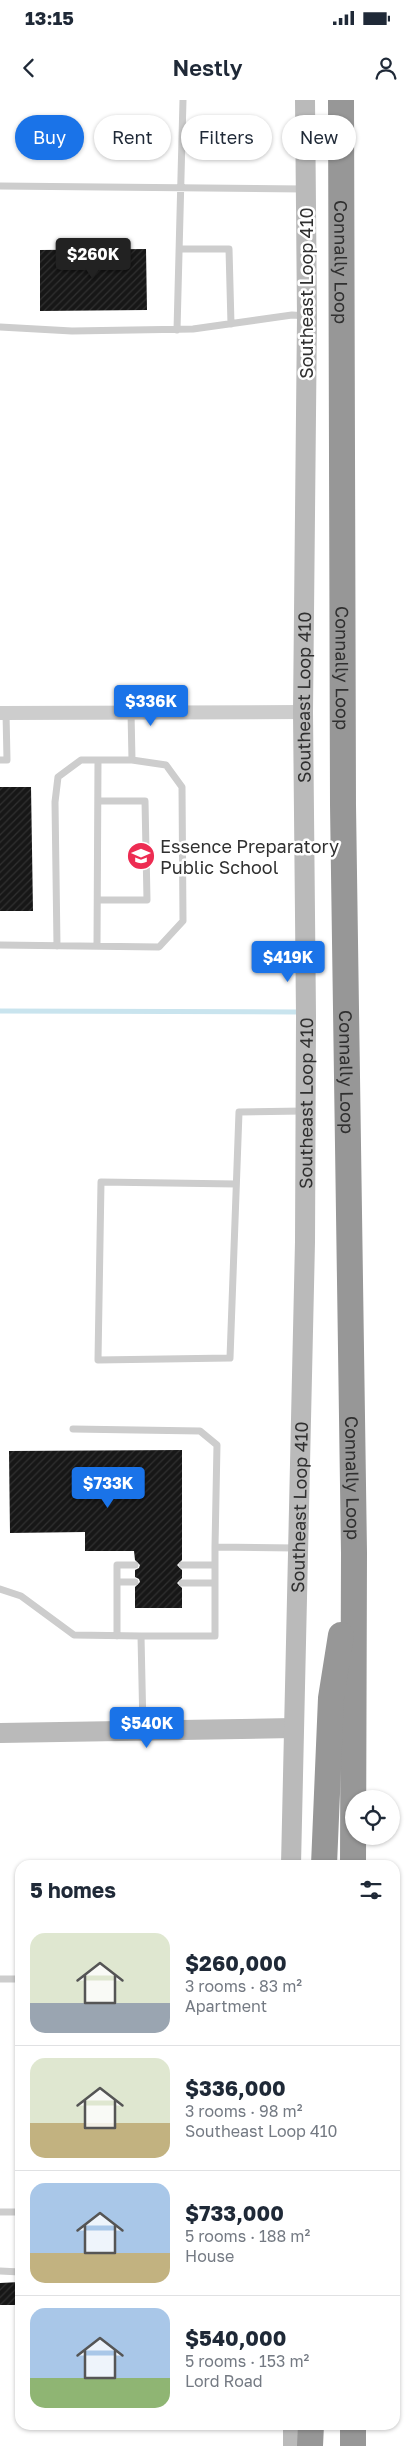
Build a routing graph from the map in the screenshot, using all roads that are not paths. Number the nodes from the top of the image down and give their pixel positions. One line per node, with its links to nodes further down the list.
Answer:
1 (183, 100): 5 (lane)
2 (306, 100): 6 (main road, Southeast Loop 410)
3 (341, 100): 28 (highway, Connally Loop)
4 (0, 186): 5 (lane)
5 (181, 188): 6 (lane); 7 (lane)
6 (306, 189): 8 (main road, Southeast Loop 410)
7 (179, 249): 9 (lane); 11 (lane)
8 (307, 316): 9 (lane); 13 (main road, Southeast Loop 410)
9 (231, 324): 11 (lane)
10 (0, 326): 11 (lane)
11 (177, 330)
12 (131, 712): 13 (street); 14 (street); 17 (lane)
13 (303, 712): 23 (main road, Southeast Loop 410)
14 (3, 713): 15 (lane)
15 (0, 760)
16 (98, 760): 17 (lane); 18 (lane); 21 (lane)
17 (132, 760): 22 (lane)
18 (98, 801): 19 (lane); 19 (lane)
19 (98, 900): 22 (lane)
20 (0, 945): 21 (lane)
21 (57, 946): 22 (lane)
22 (97, 946)
23 (306, 1111): 24 (lane); 27 (main road, Southeast Loop 410)
24 (236, 1184): 24 (lane)
25 (73, 1429): 26 (lane)
26 (215, 1548): 27 (lane); 31 (lane)
27 (299, 1548): 39 (main road, Southeast Loop 410)
28 (354, 1553): 43 (highway); 44 (highway, Connally Loop)
29 (135, 1565): 32 (lane)
30 (182, 1565): 31 (lane)
31 (215, 1565): 35 (lane)
32 (117, 1582): 33 (lane); 37 (lane)
33 (135, 1582)
34 (182, 1583): 35 (lane)
35 (215, 1583): 38 (lane)
36 (0, 1589): 37 (lane)
37 (117, 1636): 38 (lane)
38 (141, 1636): 40 (lane)
39 (293, 1728): 40 (main road); 42 (main road, Southeast Loop 410)
40 (143, 1732): 41 (main road)
41 (0, 1733)
42 (291, 1860)
43 (324, 1860)
44 (353, 1860)
45 (0, 1979): 46 (lane)
46 (15, 1979)
47 (0, 2212): 48 (lane)
48 (15, 2212)
49 (0, 2271): 50 (lane)
50 (15, 2272)
51 (293, 2430): 54 (main road)
52 (311, 2430): 55 (highway)
53 (353, 2430): 56 (highway)
54 (293, 2446)
55 (310, 2446)
56 (353, 2446)

